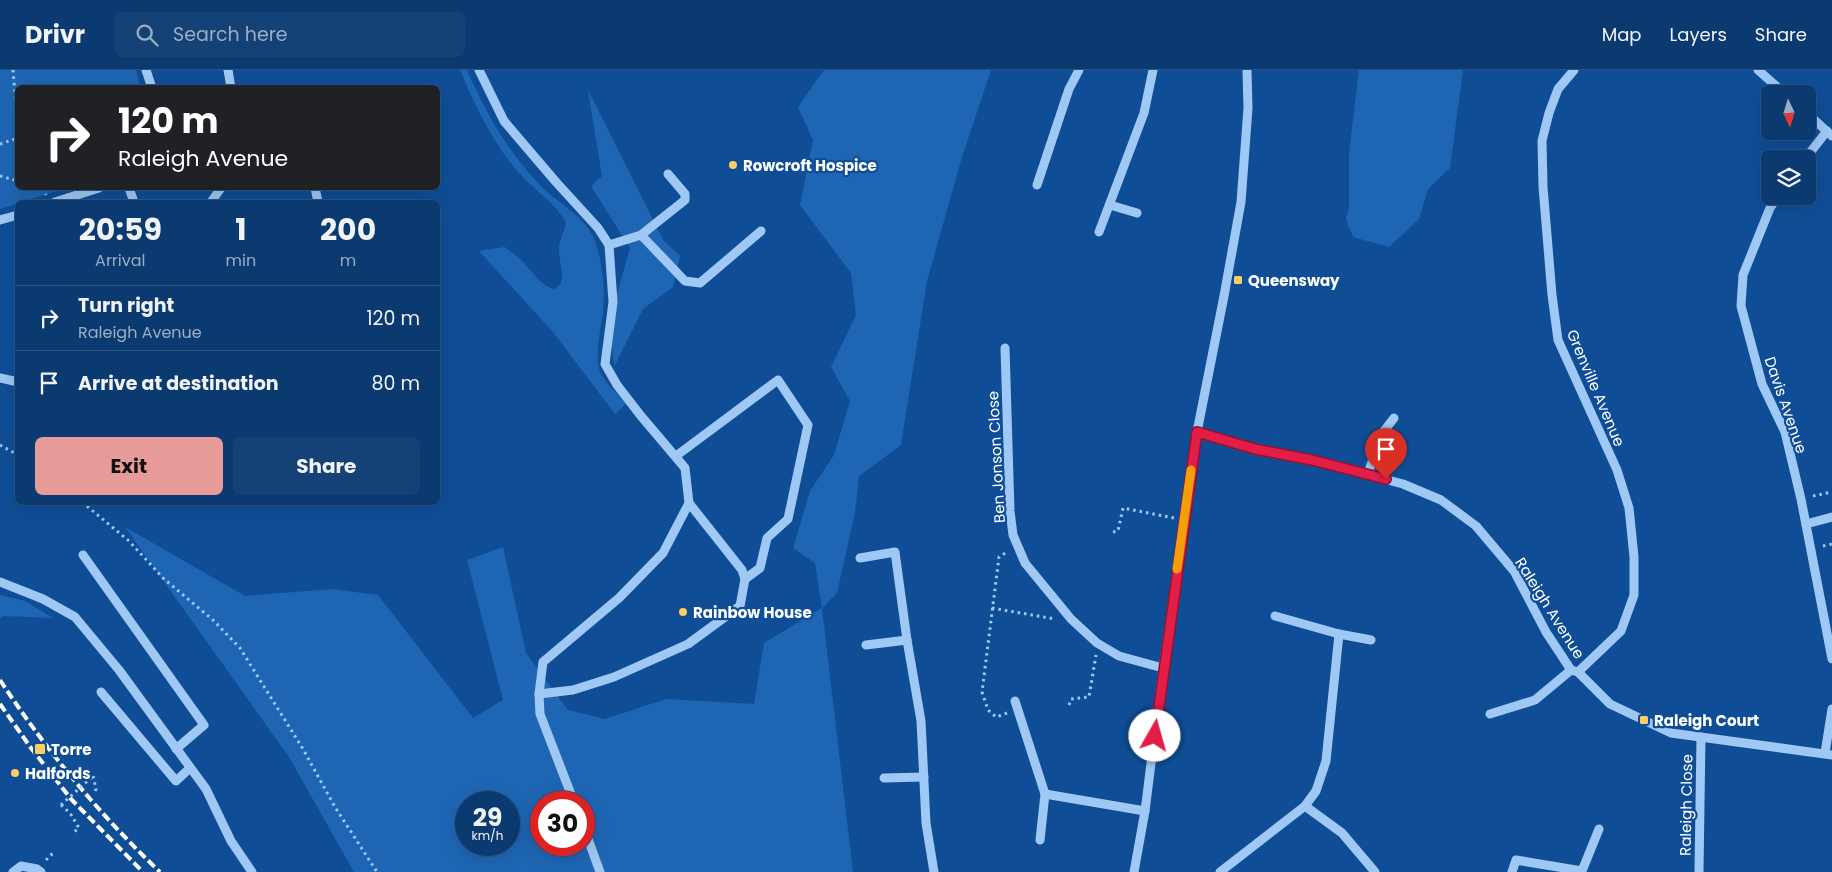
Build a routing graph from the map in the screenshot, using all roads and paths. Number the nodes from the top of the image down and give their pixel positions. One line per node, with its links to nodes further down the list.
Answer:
1 (13, 70): 13 (path)
2 (146, 70): 10 (street)
3 (228, 70): 11 (street)
4 (479, 70): 33 (street)
5 (1078, 70): 22 (street)
6 (1152, 70): 25 (street)
7 (1247, 70): 38 (street)
8 (1574, 70): 66 (street, Grenville Avenue)
9 (1758, 70): 12 (street)
10 (151, 85)
11 (230, 85)
12 (1775, 85)
13 (15, 95)
14 (1816, 121): 15 (street)
15 (1829, 133): 18 (street)
16 (15, 139): 17 (path)
17 (0, 144)
18 (1813, 150)
19 (668, 174): 32 (street)
20 (0, 176): 21 (path)
21 (15, 181)
22 (1037, 185)
23 (93, 190): 24 (street)
24 (61, 200)
25 (1110, 205): 27 (street); 31 (street)
26 (1772, 205): 44 (street, Davis Avenue)
27 (1137, 213)
28 (15, 216): 29 (street)
29 (0, 220)
30 (761, 231): 32 (street)
31 (1100, 232)
32 (641, 235): 33 (street)
33 (609, 245): 41 (street)
34 (1005, 348): 51 (street, Ben Jonson Close)
35 (0, 378): 36 (street)
36 (15, 381)
37 (1394, 418): 42 (street)
38 (1197, 432): 42 (street, Raleigh Avenue); 48 (street)
39 (0, 445): 40 (path)
40 (15, 453)
41 (676, 456): 45 (street); 54 (street)
42 (1368, 474): 66 (street, Raleigh Avenue)
43 (1832, 492): 44 (path)
44 (1801, 499): 49 (street, Davis Avenue)
45 (689, 503): 54 (street); 68 (street)
46 (86, 505): 91 (path)
47 (1832, 517): 49 (street)
48 (1184, 520): 50 (path); 65 (street)
49 (1806, 524): 64 (street, Davis Avenue)
50 (1113, 532)
51 (1018, 545): 56 (path); 57 (street, Ben Jonson Close)
52 (83, 555): 74 (street)
53 (860, 558): 60 (street)
54 (745, 579): 68 (street)
55 (0, 582): 74 (street)
56 (992, 608): 57 (path); 69 (path)
57 (1065, 613): 62 (street, Ben Jonson Close)
58 (1275, 616): 59 (street)
59 (1338, 634): 61 (street); 82 (street)
60 (907, 640): 63 (street); 77 (street)
61 (1370, 640)
62 (1097, 643): 65 (street, Ben Jonson Close); 70 (path)
63 (866, 645)
64 (1832, 659)
65 (1163, 668): 83 (street)
66 (1575, 671): 72 (street, Grenville Avenue); 73 (street, Raleigh Avenue)
67 (101, 692): 76 (street)
68 (538, 694): 79 (street)
69 (1016, 705): 81 (street)
70 (1069, 705)
71 (1832, 709): 75 (street)
72 (1490, 714)
73 (1701, 737): 75 (street, Raleigh Avenue); 98 (street, Raleigh Close)
74 (176, 748): 76 (street)
75 (1828, 754)
76 (190, 768): 90 (street)
77 (924, 777): 78 (street); 93 (street)
78 (884, 778)
79 (570, 791)
80 (94, 794): 85 (path, bridge)
81 (1045, 794): 83 (street); 86 (street)
82 (1305, 806): 95 (street); 96 (street)
83 (1145, 812): 94 (street)
84 (1600, 829): 97 (street)
85 (74, 832)
86 (1040, 840)
87 (594, 856): 92 (street)
88 (17, 869): 89 (street)
89 (41, 872)
90 (252, 872)
91 (377, 872)
92 (600, 872)
93 (934, 872)
94 (1134, 872)
95 (1220, 872)
96 (1375, 872)
97 (1512, 872)
98 (1699, 872)

